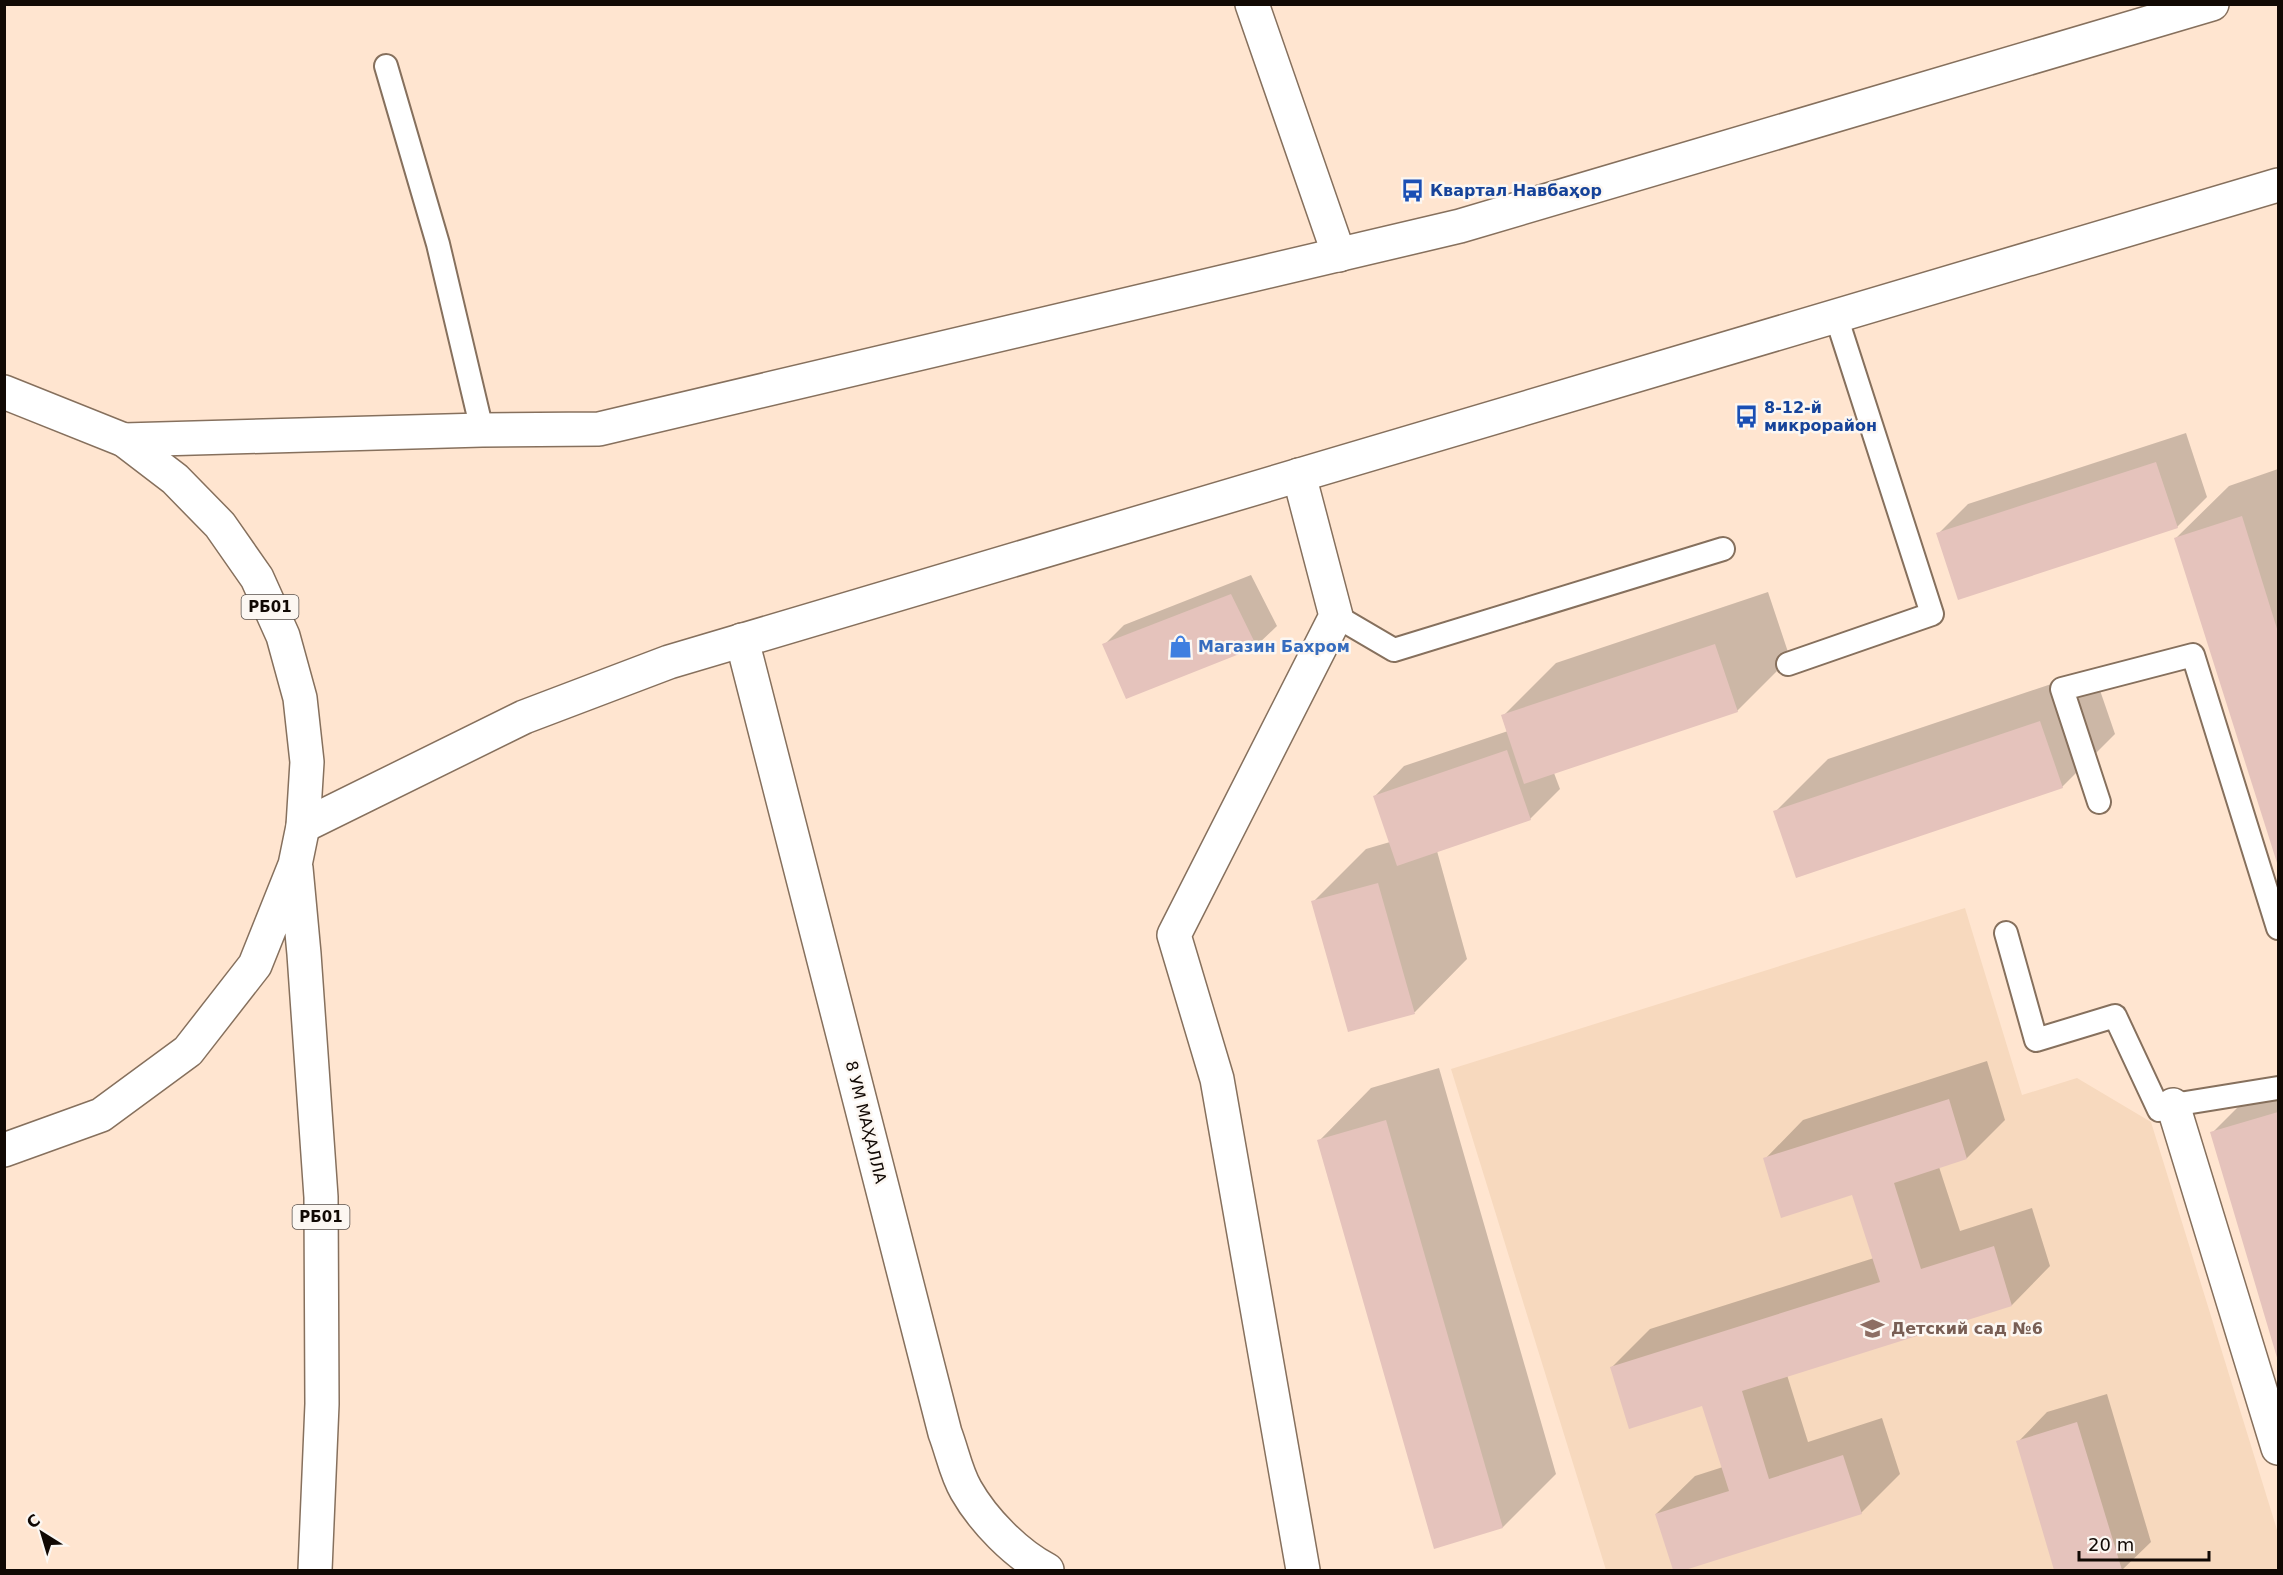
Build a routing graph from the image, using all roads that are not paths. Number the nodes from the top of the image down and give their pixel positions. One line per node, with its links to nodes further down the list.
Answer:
1 (1252, 4): 5 (main road)
2 (2212, 4): 5 (main road)
3 (386, 66): 8 (lane)
4 (2278, 185): 6 (main road)
5 (1339, 255): 8 (main road)
6 (1836, 316): 10 (main road); 14 (lane)
7 (7, 390): 9 (main road, РБ01)
8 (482, 430): 9 (main road)
9 (124, 440): 16 (main road, РБ01)
10 (1299, 475): 12 (main road); 13 (main road)
11 (1723, 549): 12 (lane)
12 (1336, 616): 26 (main road)
13 (742, 640): 16 (main road); 25 (main road, 8 УМ МАҲАЛЛА)
14 (1788, 664)
15 (2099, 802): 18 (lane)
16 (303, 826): 17 (main road, РБ01)
17 (295, 865): 22 (main road, РБ01); 24 (main road, РБ01)
18 (2278, 928)
19 (2006, 933): 21 (lane)
20 (2278, 1088): 21 (lane)
21 (2173, 1105): 23 (main road)
22 (4, 1150)
23 (2278, 1448)
24 (315, 1570)
25 (1047, 1570)
26 (1303, 1570)

